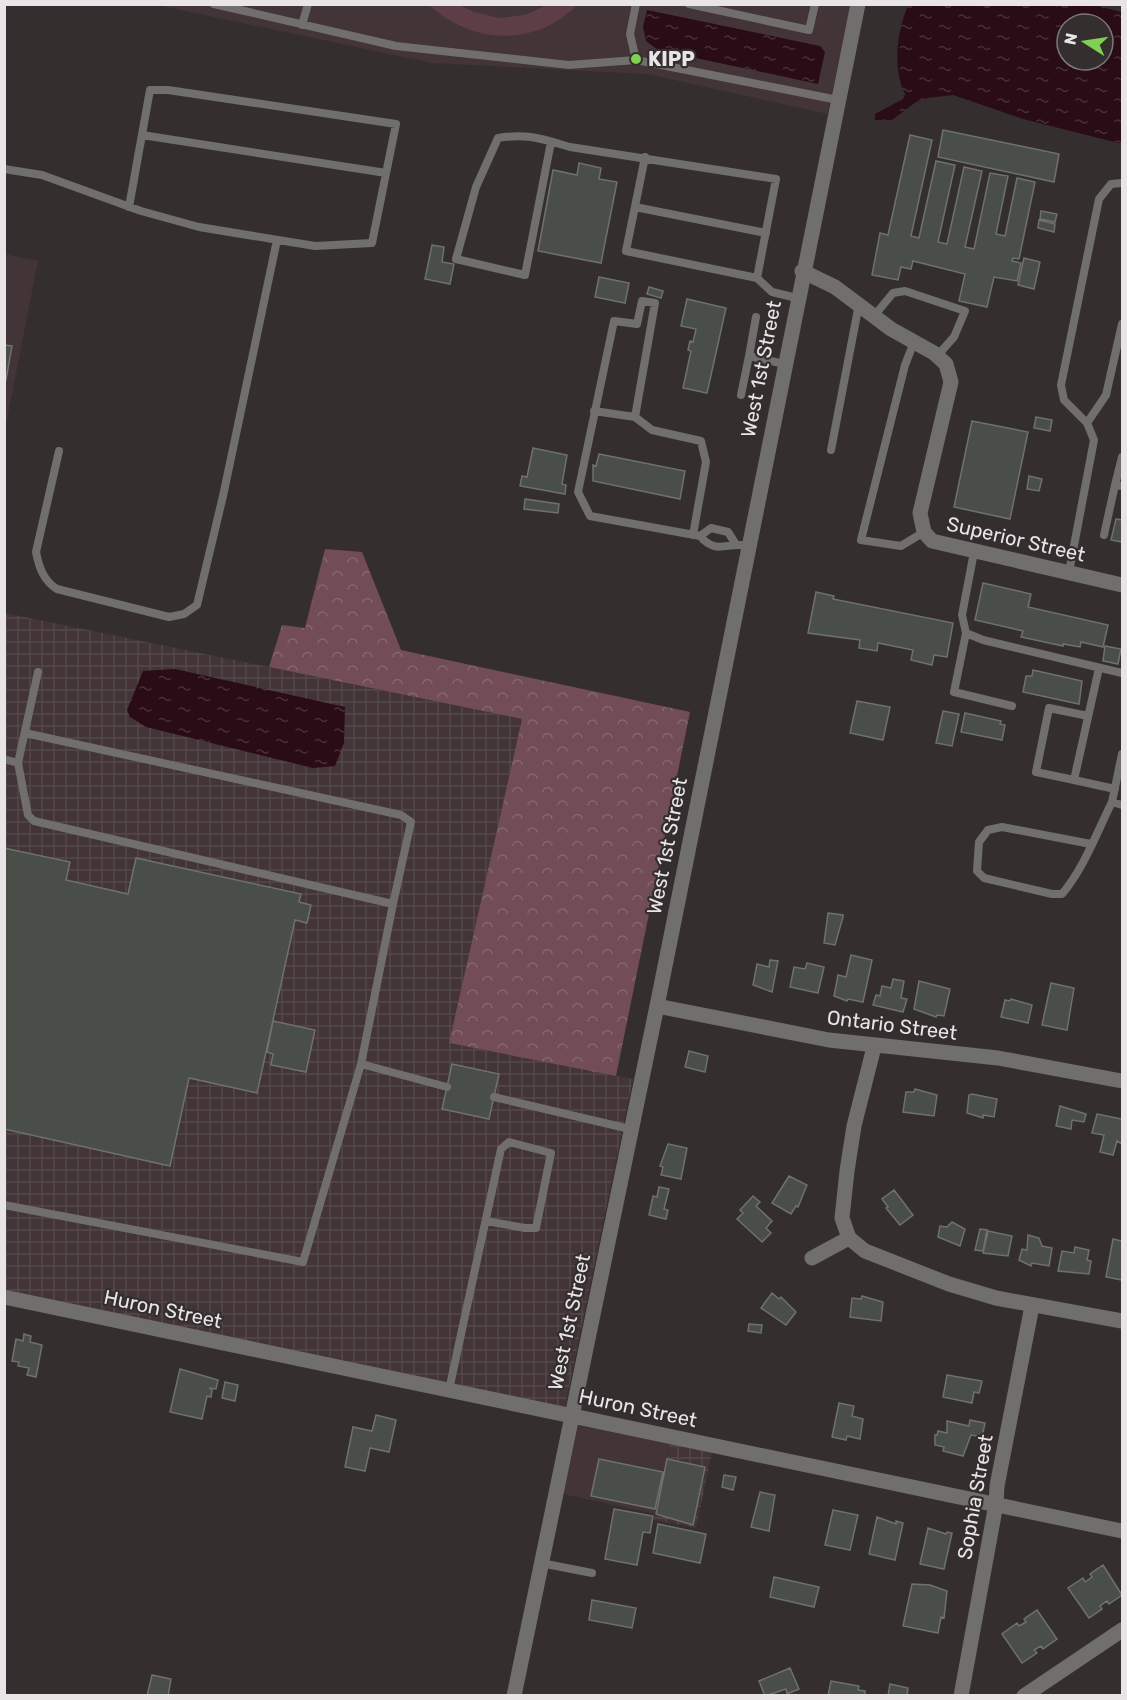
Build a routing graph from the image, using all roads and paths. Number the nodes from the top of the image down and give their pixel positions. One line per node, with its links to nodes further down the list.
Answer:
1 (308, 4): 7 (lane)
2 (636, 4): 8 (lane)
3 (689, 4): 4 (lane)
4 (815, 4)
5 (858, 4): 9 (street, West 1st Street)
6 (217, 5): 7 (lane)
7 (302, 25): 8 (lane)
8 (636, 60): 9 (lane)
9 (838, 100): 20 (street, West 1st Street)
10 (142, 135): 14 (lane); 14 (lane); 16 (lane)
11 (551, 142): 11 (lane); 12 (lane)
12 (645, 157): 17 (lane); 18 (lane)
13 (4, 169): 16 (lane)
14 (386, 173): 19 (lane)
15 (1122, 183): 34 (lane)
16 (129, 207): 19 (lane)
17 (635, 207): 18 (lane); 21 (lane)
18 (766, 233): 21 (lane)
19 (277, 240): 36 (lane)
20 (802, 271): 22 (street, West 1st Street); 23 (street, Superior Street)
21 (757, 278): 22 (lane)
22 (797, 298): 30 (street, West 1st Street)
23 (859, 304): 24 (street, Superior Street); 35 (lane)
24 (874, 315): 27 (street, Superior Street); 29 (lane)
25 (756, 317): 28 (lane)
26 (1122, 324): 34 (lane)
27 (914, 342): 29 (street, Superior Street); 39 (lane)
28 (749, 356): 30 (lane); 31 (lane)
29 (937, 356): 39 (street, Superior Street)
30 (784, 364): 42 (street, West 1st Street)
31 (741, 395)
32 (594, 411): 33 (lane); 33 (lane); 41 (lane)
33 (634, 417): 41 (lane)
34 (1087, 423): 44 (lane)
35 (831, 450)
36 (59, 451)
37 (1122, 457): 38 (lane)
38 (1119, 486): 40 (lane)
39 (924, 532): 43 (street, Superior Street)
40 (1104, 535)
41 (697, 536): 42 (lane); 42 (lane)
42 (741, 544): 63 (street, West 1st Street)
43 (974, 552): 44 (street, Superior Street); 46 (lane)
44 (1069, 572): 45 (street, Superior Street)
45 (1122, 585)
46 (966, 633): 47 (lane); 50 (lane)
47 (1099, 668): 49 (lane); 51 (lane)
48 (38, 672): 52 (lane)
49 (1122, 673)
50 (1012, 706)
51 (1088, 716): 57 (lane); 57 (lane)
52 (25, 733): 55 (lane); 62 (lane)
53 (1122, 754): 56 (lane)
54 (4, 759): 55 (lane)
55 (18, 763): 62 (lane)
56 (1121, 769): 58 (lane)
57 (1074, 780): 58 (lane)
58 (1115, 789): 59 (lane)
59 (1112, 802): 60 (lane); 61 (lane)
60 (1122, 805)
61 (1091, 844): 61 (lane)
62 (393, 904): 65 (lane)
63 (657, 1006): 64 (street, Ontario Street); 69 (street, West 1st Street)
64 (874, 1047): 66 (street, Ontario Street); 72 (street)
65 (361, 1064): 67 (lane); 70 (lane)
66 (1122, 1081)
67 (447, 1087)
68 (494, 1097): 69 (lane)
69 (630, 1129): 78 (street, West 1st Street)
70 (4, 1205)
71 (486, 1221): 71 (lane); 77 (lane)
72 (849, 1238): 73 (street); 75 (street)
73 (812, 1258)
74 (4, 1297): 77 (street, Huron Street)
75 (1032, 1306): 76 (street); 79 (street, Sophia Street)
76 (1122, 1321)
77 (449, 1390): 78 (street, Huron Street)
78 (572, 1415): 79 (street, Huron Street); 81 (street, West 1st Street)
79 (996, 1504): 80 (street, Huron Street); 85 (street, Sophia Street)
80 (1122, 1531)
81 (541, 1563): 82 (lane); 84 (street, West 1st Street)
82 (592, 1573)
83 (1122, 1630): 86 (street)
84 (514, 1695)
85 (961, 1695)
86 (1024, 1695)

